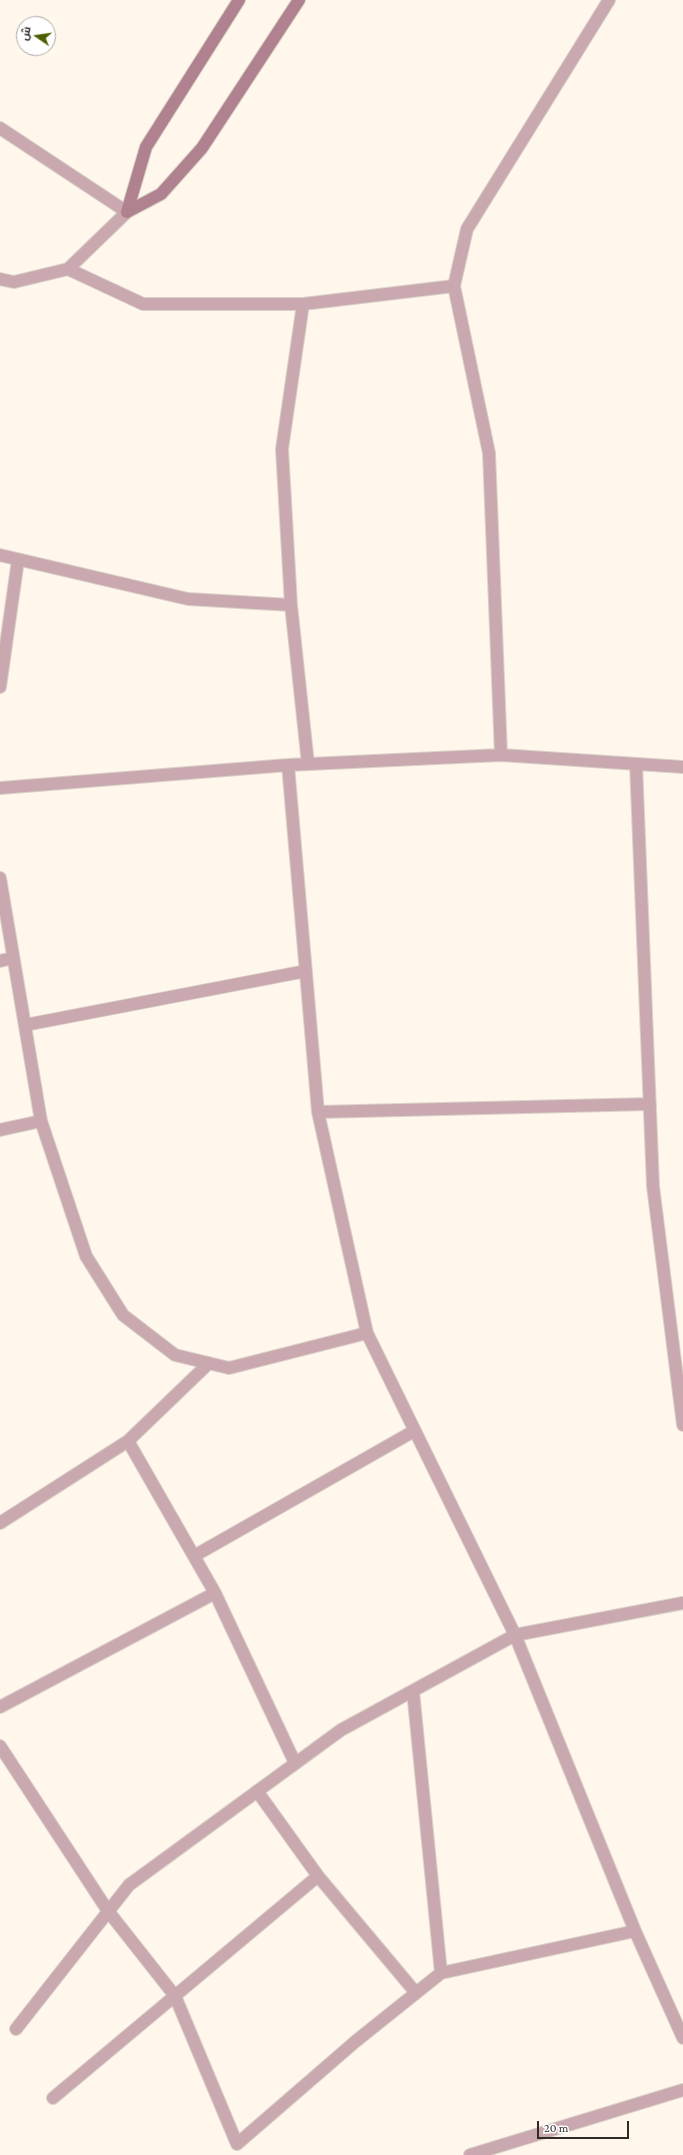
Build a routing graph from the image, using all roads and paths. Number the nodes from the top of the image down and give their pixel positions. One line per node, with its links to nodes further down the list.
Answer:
1 (239, 0): 5 (main road)
2 (298, 0): 5 (main road)
3 (609, 0): 8 (street)
4 (0, 128): 5 (street)
5 (127, 212): 6 (street)
6 (68, 269): 7 (street); 9 (street)
7 (0, 279)
8 (454, 286): 9 (street); 14 (street)
9 (303, 304): 12 (street)
10 (0, 555): 11 (street)
11 (18, 560): 12 (street); 13 (street)
12 (291, 605): 15 (street)
13 (0, 686)
14 (501, 755): 15 (street); 16 (street)
15 (308, 764): 17 (street)
16 (636, 764): 18 (street); 25 (street)
17 (288, 765): 19 (street); 23 (street)
18 (683, 767)
19 (0, 788)
20 (0, 878): 21 (street)
21 (13, 958): 22 (street); 24 (street)
22 (0, 961)
23 (306, 971): 24 (street); 26 (street)
24 (25, 1025): 27 (street)
25 (650, 1104): 26 (street); 31 (street)
26 (318, 1112): 29 (street)
27 (41, 1121): 28 (street); 30 (street)
28 (0, 1130)
29 (367, 1333): 30 (street); 32 (street)
30 (209, 1363): 33 (street)
31 (683, 1425)
32 (414, 1431): 35 (street); 38 (street)
33 (128, 1442): 34 (street); 35 (street)
34 (0, 1522)
35 (194, 1556): 36 (street)
36 (215, 1593): 40 (street); 42 (street)
37 (683, 1603): 38 (street)
38 (515, 1635): 39 (street); 46 (street)
39 (413, 1691): 42 (street); 47 (street)
40 (0, 1707)
41 (0, 1746): 45 (street)
42 (295, 1763): 43 (street)
43 (257, 1791): 44 (street); 45 (street)
44 (318, 1876): 48 (street); 49 (street)
45 (108, 1911): 49 (street); 50 (street)
46 (635, 1931): 47 (street); 51 (street)
47 (441, 1972): 48 (street)
48 (416, 1993): 49 (street)
49 (175, 1996): 53 (street)
50 (16, 2029)
51 (683, 2038)
52 (683, 2090): 54 (street)
53 (53, 2098)
54 (470, 2155)

